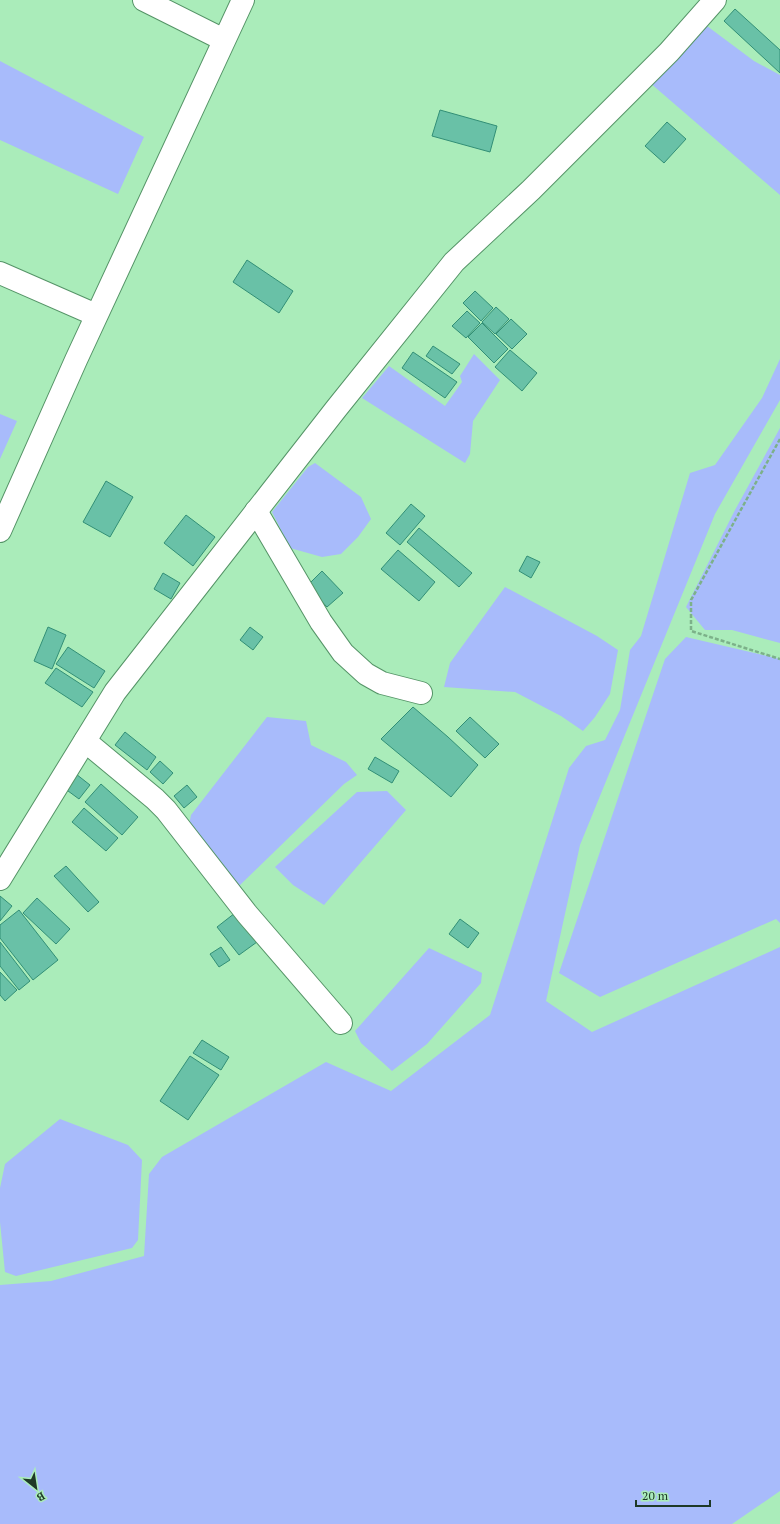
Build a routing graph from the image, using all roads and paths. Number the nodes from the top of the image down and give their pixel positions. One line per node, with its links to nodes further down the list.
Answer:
1 (144, 0): 4 (street)
2 (243, 0): 4 (street)
3 (715, 0): 8 (street)
4 (224, 40): 6 (street)
5 (0, 273): 6 (street)
6 (96, 315): 9 (street)
7 (780, 438): 10 (path)
8 (256, 511): 11 (street); 12 (street)
9 (0, 531)
10 (780, 659)
11 (421, 693)
12 (85, 741): 13 (street); 14 (street)
13 (0, 879)
14 (341, 1023)

